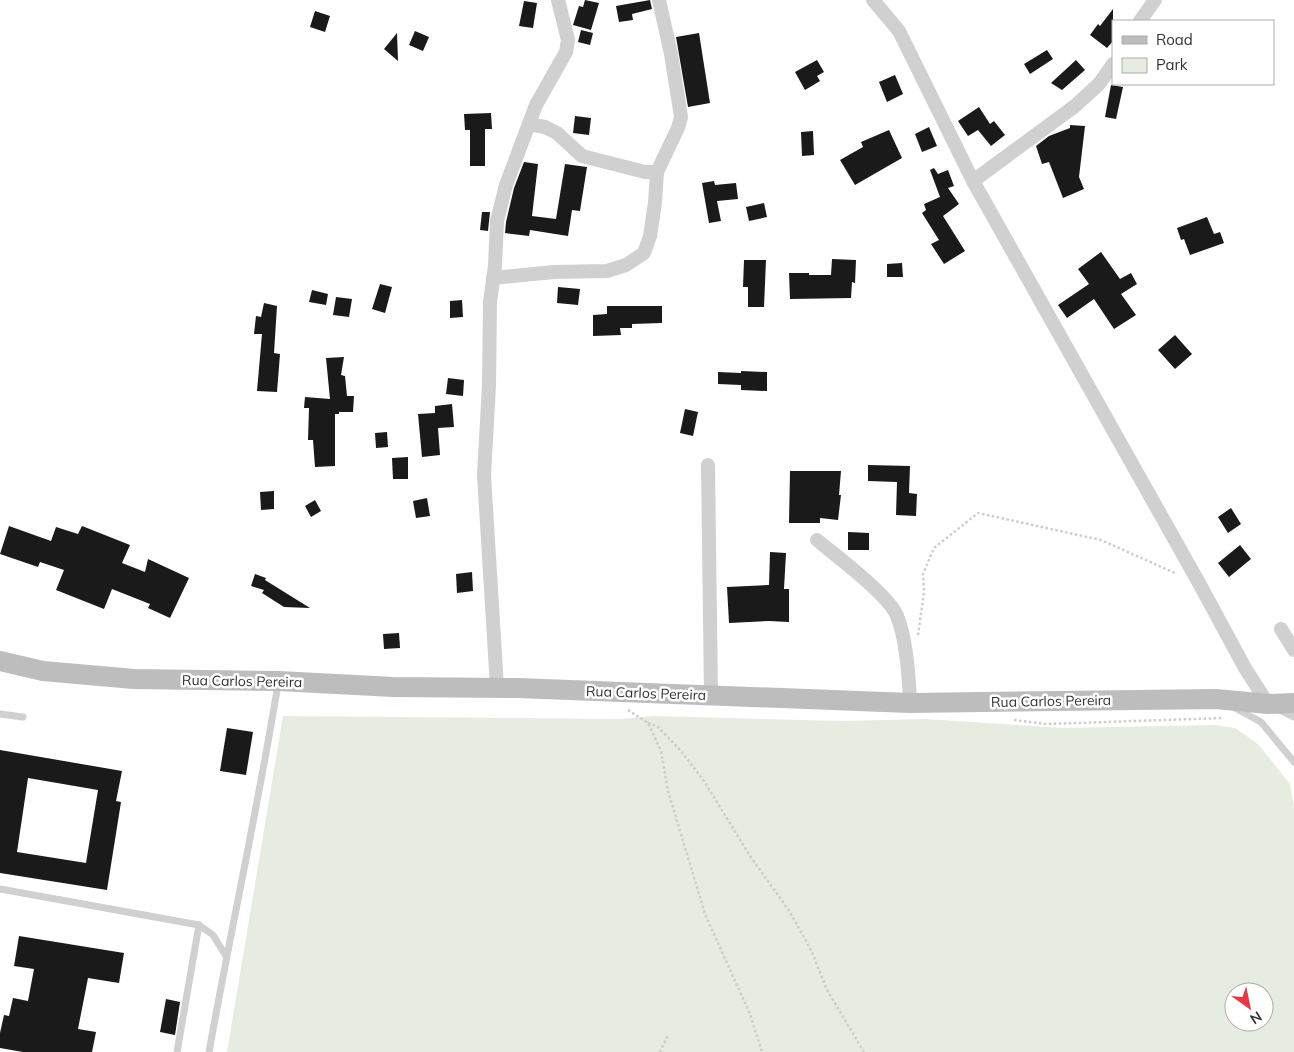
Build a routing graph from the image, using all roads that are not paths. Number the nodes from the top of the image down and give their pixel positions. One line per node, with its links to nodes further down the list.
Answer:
1 (558, 0): 7 (street)
2 (659, 0): 8 (street)
3 (873, 0): 9 (street)
4 (1155, 0): 5 (street)
5 (1141, 20)
6 (1112, 65): 9 (street)
7 (529, 124): 8 (street); 10 (street)
8 (657, 172): 10 (street)
9 (973, 181): 22 (street)
10 (493, 278): 17 (street)
11 (708, 466): 18 (street)
12 (817, 540): 20 (street)
13 (1281, 629): 14 (street)
14 (1294, 650)
15 (0, 661): 16 (main road, Rua Carlos Pereira)
16 (278, 681): 17 (main road, Rua Carlos Pereira); 29 (lane)
17 (497, 688): 18 (main road, Rua Carlos Pereira)
18 (711, 696): 20 (main road, Rua Carlos Pereira)
19 (1216, 699): 20 (main road, Rua Carlos Pereira); 22 (main road, Rua Carlos Pereira); 26 (lane)
20 (910, 703)
21 (1294, 703): 22 (main road, Rua Carlos Pereira)
22 (1268, 704): 25 (lane)
23 (0, 714): 24 (lane)
24 (23, 717)
25 (1294, 717)
26 (1294, 762)
27 (0, 889): 28 (lane)
28 (199, 925): 29 (lane); 30 (lane)
29 (226, 956): 31 (lane)
30 (177, 1052)
31 (209, 1052)

